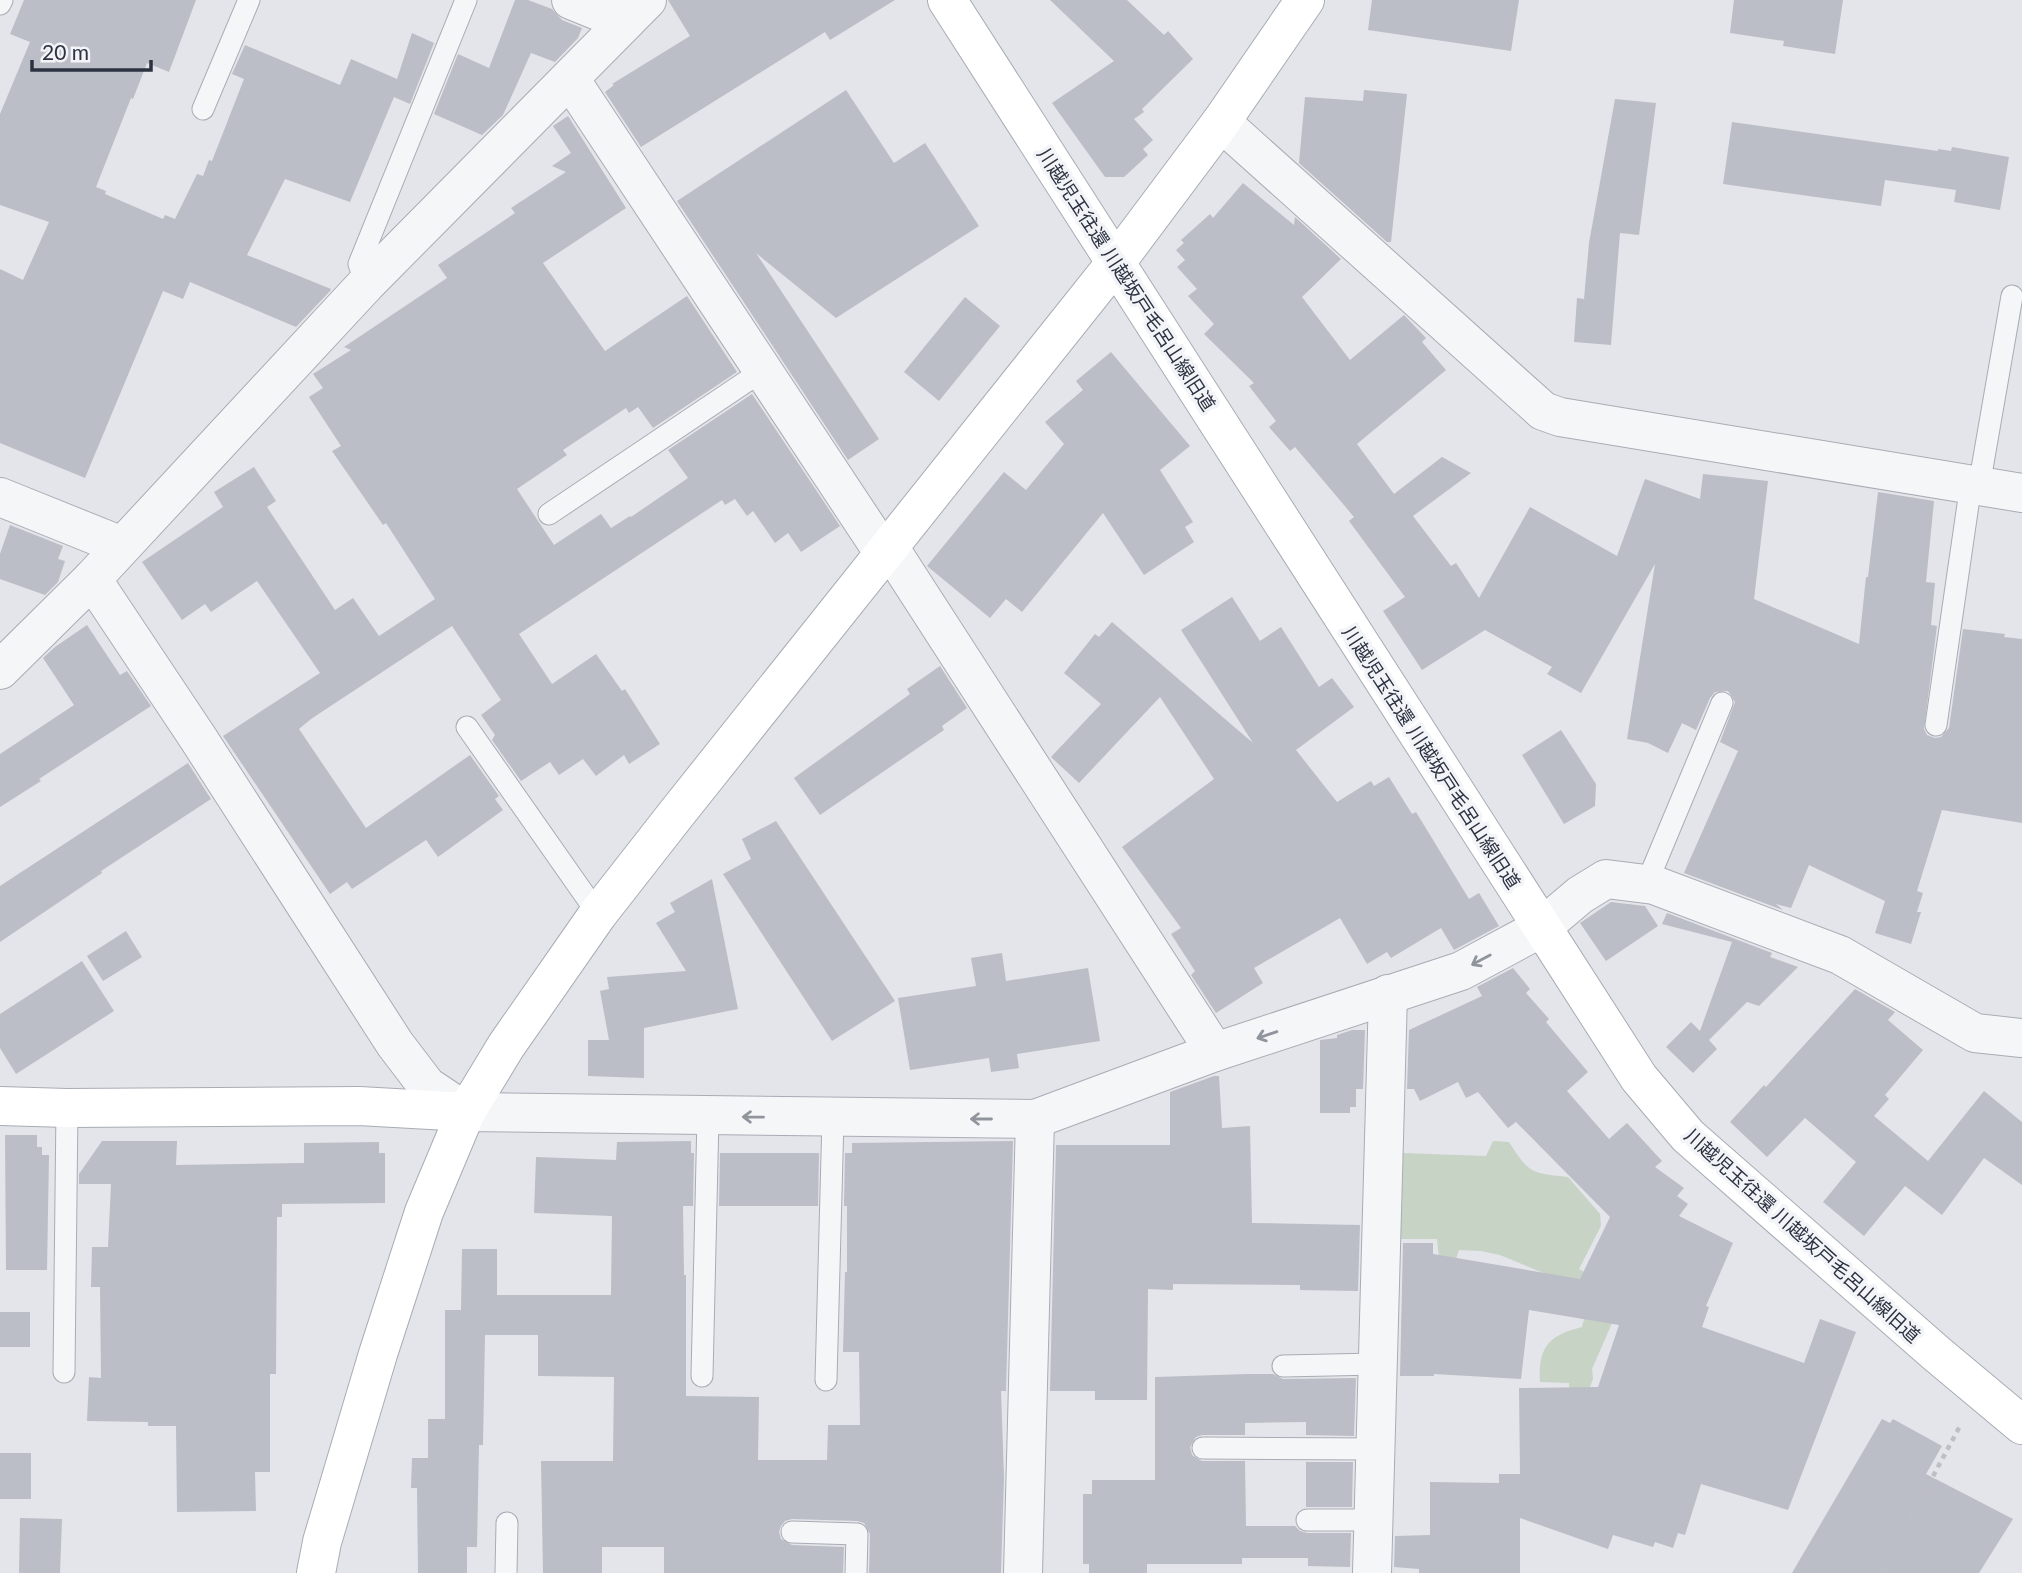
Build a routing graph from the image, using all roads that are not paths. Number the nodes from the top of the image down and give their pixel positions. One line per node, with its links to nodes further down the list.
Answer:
1 (249, 0): 8 (lane)
2 (466, 0): 11 (lane)
3 (571, 0): 6 (street)
4 (947, 0): 10 (street, 川越児玉往還 川越坂戸毛呂山線旧道)
5 (1305, 0): 9 (street)
6 (636, 11): 7 (street)
7 (570, 79): 11 (street); 13 (street)
8 (203, 109)
9 (1221, 122): 10 (street); 14 (street)
10 (1116, 261): 19 (street); 27 (street, 川越児玉往還 川越坂戸毛呂山線旧道)
11 (366, 284): 18 (street)
12 (2012, 296): 14 (lane)
13 (762, 371): 17 (lane); 19 (street)
14 (1975, 485): 15 (street); 23 (lane)
15 (2022, 493)
16 (0, 498): 18 (street)
17 (549, 514)
18 (122, 546): 20 (street)
19 (886, 549): 26 (street); 30 (street)
20 (92, 579): 21 (street); 33 (street)
21 (0, 670)
22 (1722, 703): 25 (lane)
23 (1936, 725)
24 (467, 727): 26 (lane)
25 (1647, 885): 27 (street); 29 (street)
26 (598, 914): 33 (street)
27 (1541, 928): 28 (street, one-way to 28); 42 (street, 川越児玉往還 川越坂戸毛呂山線旧道)
28 (1388, 994): 30 (street, one-way to 30); 37 (street)
29 (2022, 1038)
30 (1215, 1052): 36 (street)
31 (0, 1106): 32 (street)
32 (67, 1108): 33 (street); 39 (lane)
33 (466, 1112): 34 (street); 49 (street)
34 (708, 1117): 35 (street, one-way to 34); 40 (lane)
35 (833, 1118): 36 (street, one-way to 35); 41 (lane)
36 (1035, 1119): 52 (street)
37 (1377, 1364): 38 (lane); 44 (street)
38 (1283, 1366)
39 (64, 1372)
40 (702, 1376)
41 (826, 1380)
42 (2022, 1425)
43 (1203, 1448): 44 (lane)
44 (1376, 1449): 46 (street)
45 (1307, 1520): 46 (lane)
46 (1373, 1520): 53 (street)
47 (507, 1523): 50 (lane)
48 (792, 1532): 51 (lane)
49 (316, 1573)
50 (506, 1573)
51 (856, 1573)
52 (1023, 1573)
53 (1372, 1573)

